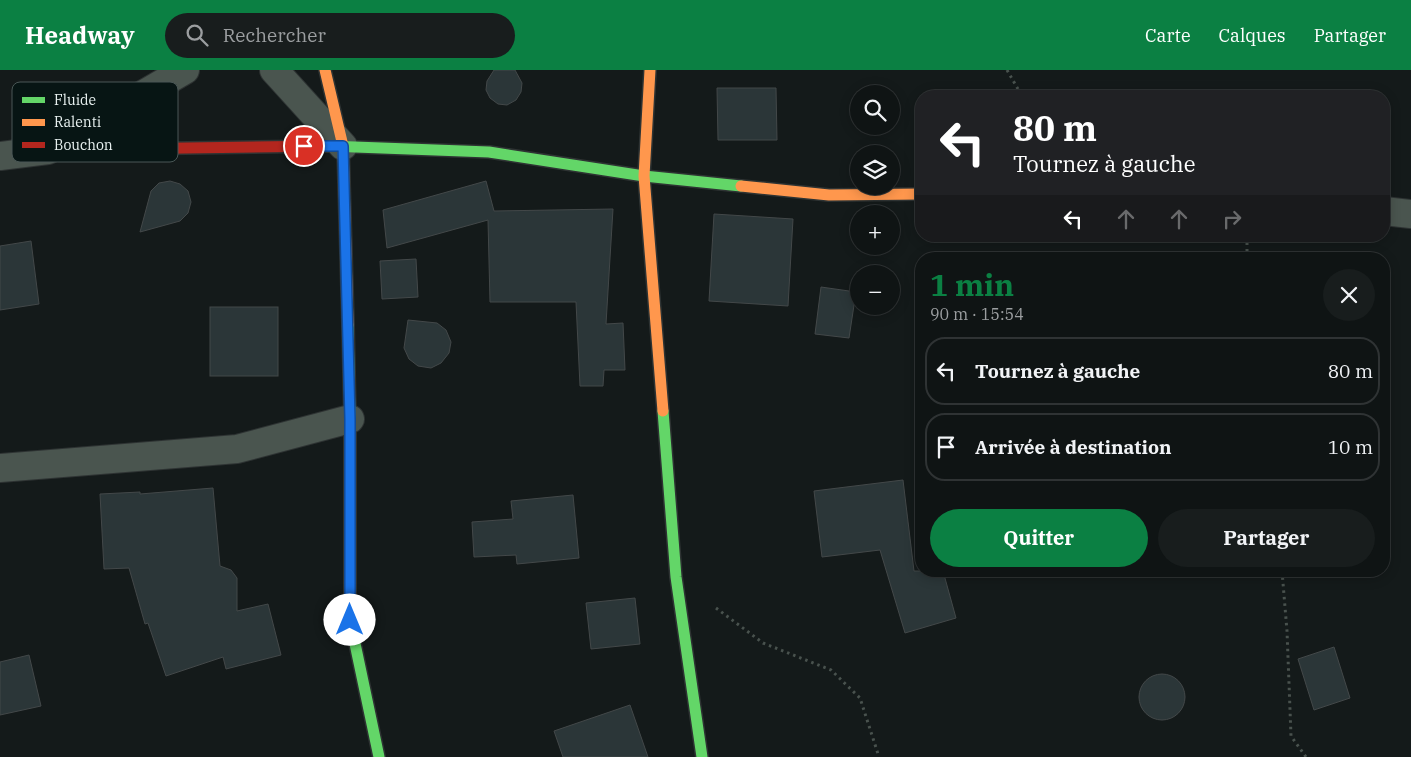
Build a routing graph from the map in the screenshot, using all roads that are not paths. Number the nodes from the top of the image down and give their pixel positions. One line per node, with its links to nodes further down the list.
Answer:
1 (185, 70): 5 (street)
2 (274, 70): 6 (street)
3 (326, 70): 6 (street)
4 (650, 70): 8 (street)
5 (164, 82)
6 (343, 146): 7 (street); 8 (street); 12 (street)
7 (178, 148)
8 (644, 176): 9 (street); 15 (street)
9 (915, 194)
10 (1390, 211): 11 (street)
11 (1411, 214)
12 (350, 419): 13 (street); 14 (street)
13 (0, 468)
14 (379, 757)
15 (702, 757)

